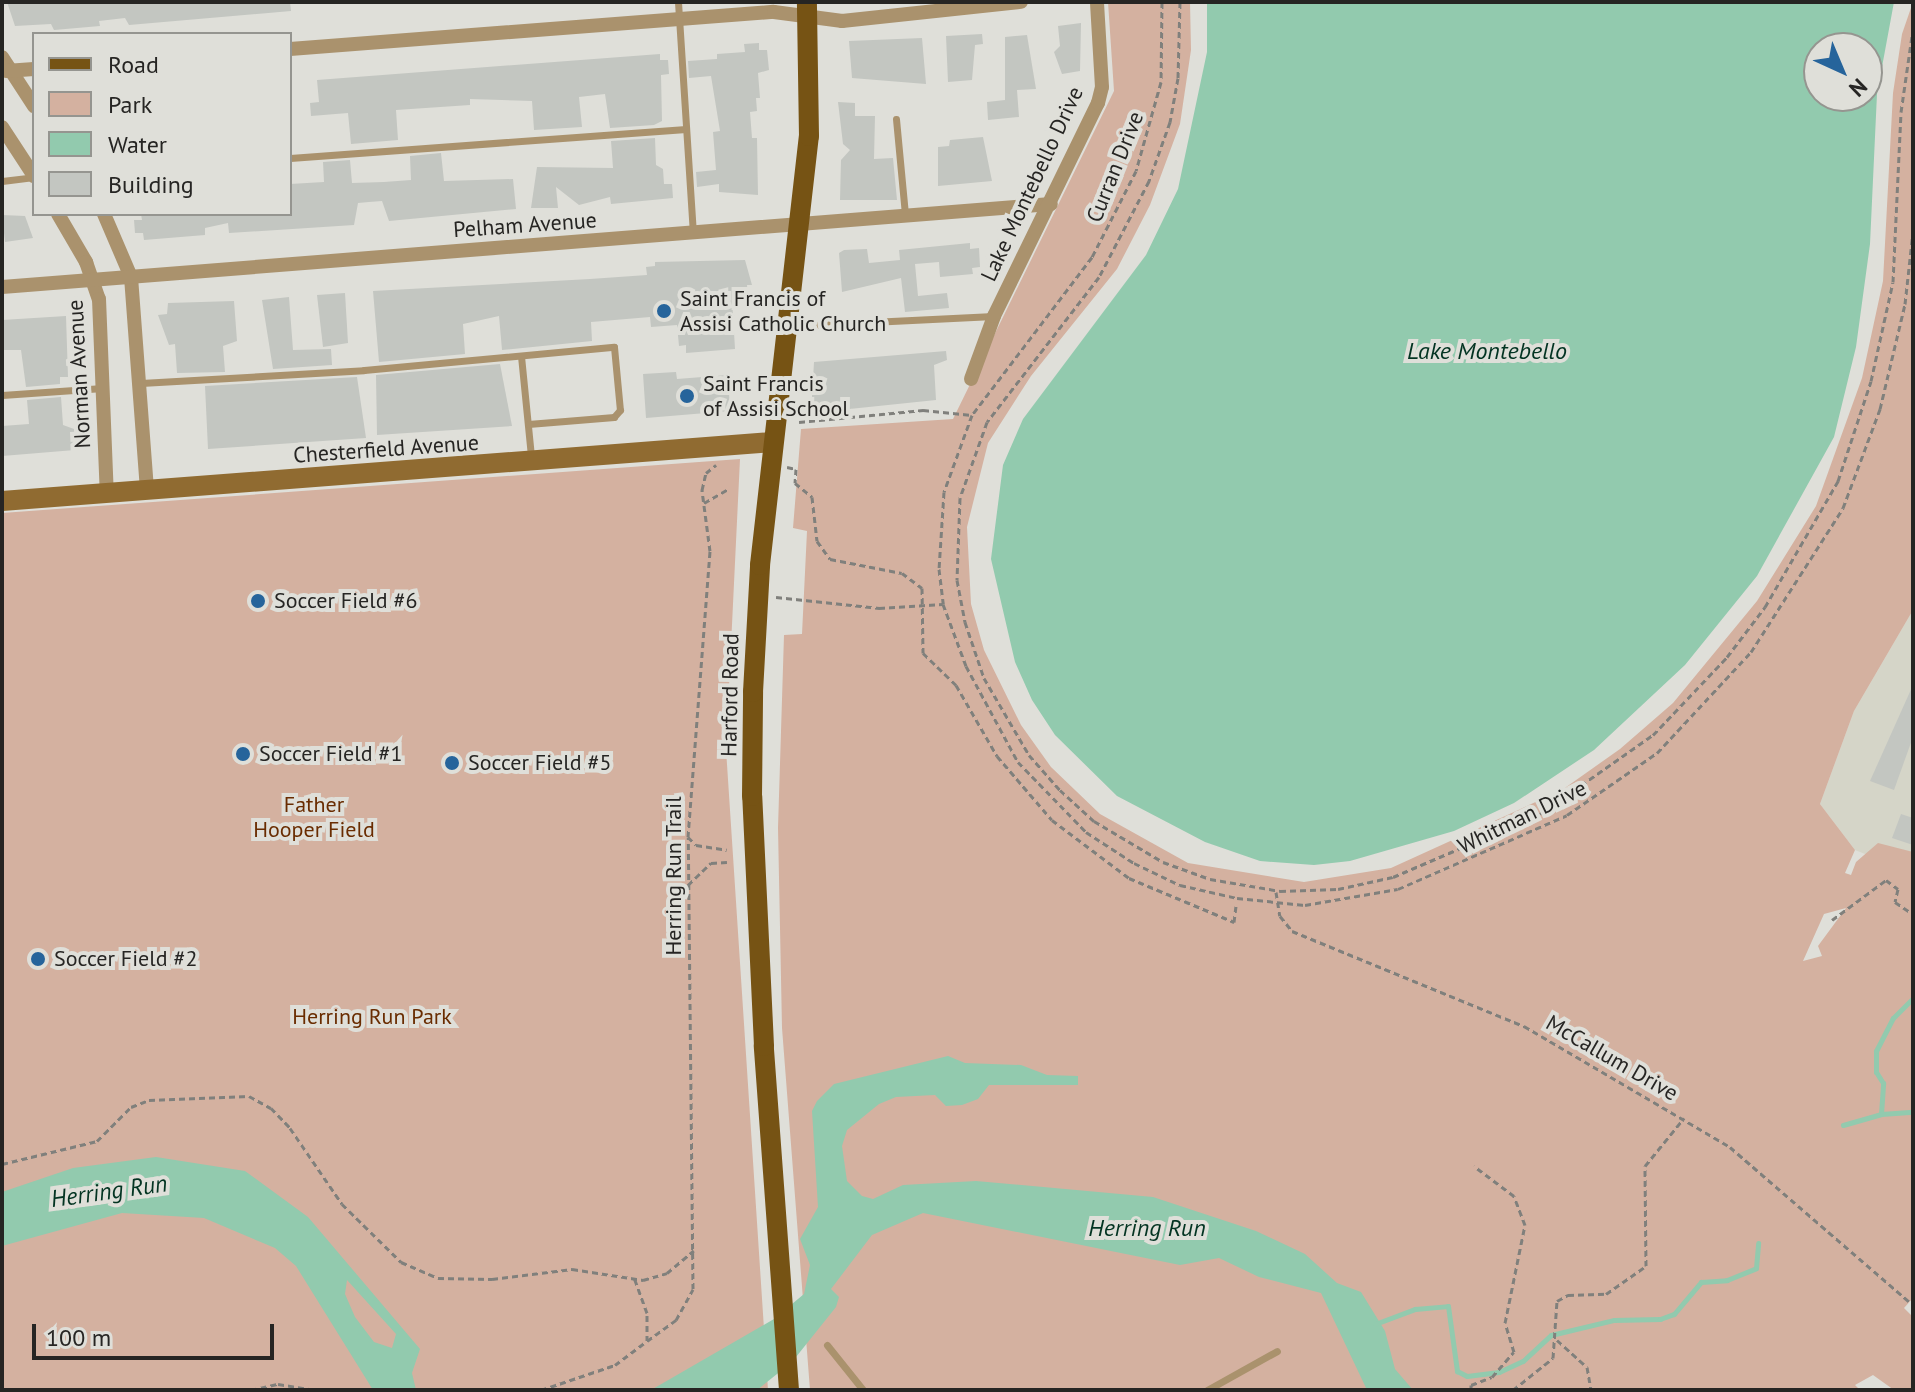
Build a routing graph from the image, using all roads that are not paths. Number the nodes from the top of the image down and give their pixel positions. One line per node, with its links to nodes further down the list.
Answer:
1 (678, 2): 5 (lane)
2 (1021, 2): 4 (street)
3 (1097, 2): 18 (street, Lake Montebello Drive)
4 (807, 10): 5 (street); 22 (main road, Harford Road)
5 (679, 19): 6 (street); 13 (lane)
6 (292, 49)
7 (2, 57): 9 (street)
8 (32, 69): 9 (street)
9 (6, 71): 10 (street)
10 (32, 104)
11 (896, 119): 21 (lane)
12 (2, 127): 15 (street)
13 (686, 129): 14 (lane); 23 (lane)
14 (292, 158)
15 (32, 174)
16 (32, 177): 17 (lane)
17 (2, 181)
18 (1051, 204): 21 (street, Pelham Avenue); 27 (street, Lake Montebello Drive)
19 (59, 216): 25 (street, Norman Avenue)
20 (105, 216): 24 (street)
21 (905, 217): 22 (street, Pelham Avenue)
22 (800, 226): 23 (street, Pelham Avenue); 28 (main road, Harford Road)
23 (693, 235): 24 (street, Pelham Avenue)
24 (131, 277): 25 (street, Pelham Avenue); 31 (street)
25 (93, 280): 26 (street, Pelham Avenue); 32 (street, Norman Avenue)
26 (2, 287)
27 (994, 316): 28 (lane); 30 (street, Lake Montebello Drive)
28 (787, 327): 35 (main road, Harford Road)
29 (521, 356): 31 (lane); 34 (lane); 34 (lane)
30 (971, 379)
31 (141, 383): 37 (street)
32 (103, 388): 33 (lane); 38 (street, Norman Avenue)
33 (2, 395)
34 (528, 424): 36 (lane)
35 (772, 442): 36 (street, Chesterfield Avenue); 42 (main road, Harford Road)
36 (531, 463): 37 (street, Chesterfield Avenue)
37 (147, 490): 38 (street, Chesterfield Avenue)
38 (107, 494): 39 (street, Chesterfield Avenue)
39 (2, 501)
40 (827, 1345): 43 (lane)
41 (1277, 1351): 44 (lane)
42 (789, 1390)
43 (863, 1390)
44 (1207, 1390)

